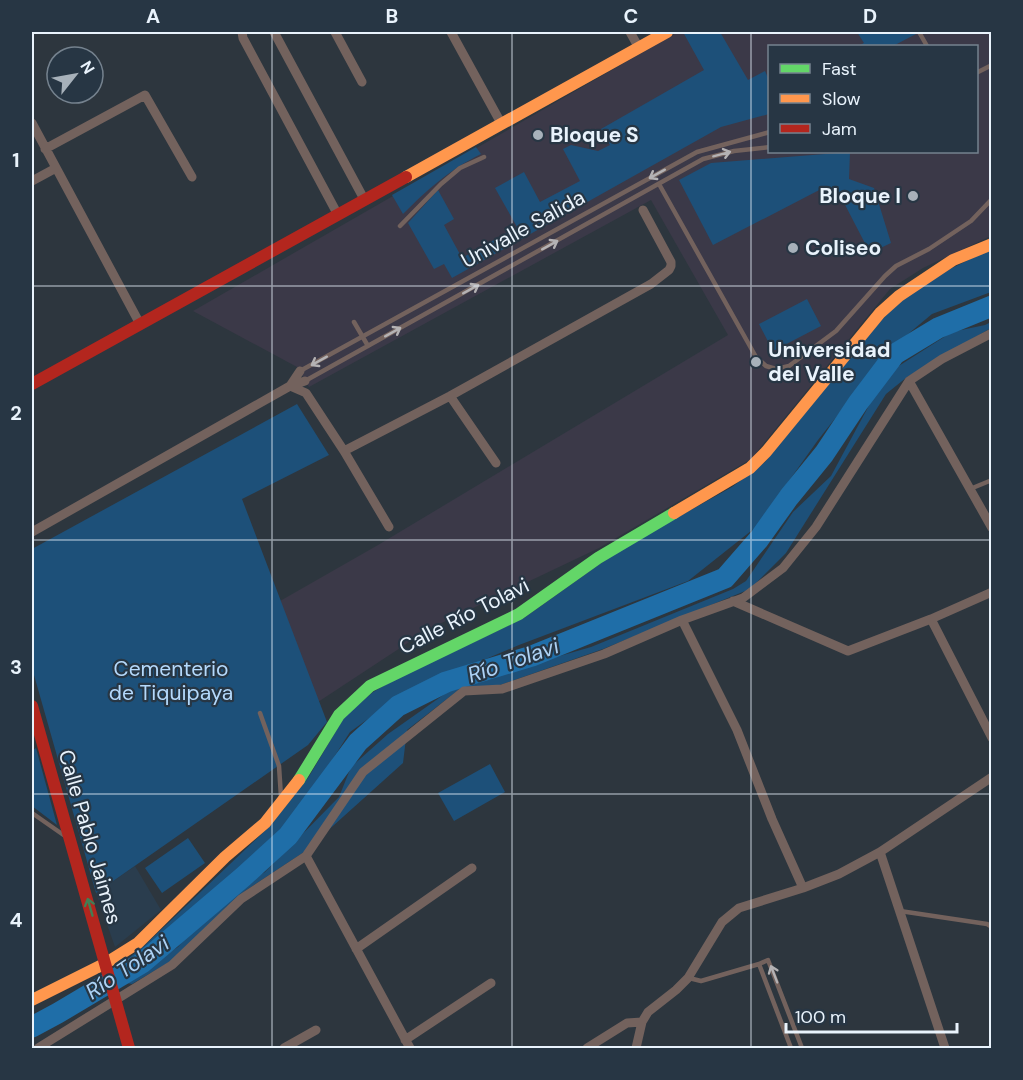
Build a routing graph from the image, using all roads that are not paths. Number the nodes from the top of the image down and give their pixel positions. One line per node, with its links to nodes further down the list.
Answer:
1 (242, 32): 24 (street)
2 (274, 32): 21 (street)
3 (334, 32): 10 (street)
4 (451, 32): 12 (street)
5 (630, 32): 7 (street)
6 (667, 32): 7 (street)
7 (639, 48): 12 (street)
8 (992, 65): 9 (lane)
9 (978, 72)
10 (362, 82)
11 (32, 123): 15 (street)
12 (501, 123): 21 (street)
13 (768, 133): 27 (lane, Univalle Salida, one-way to 27)
14 (768, 147): 20 (lane, one-way to 14)
15 (45, 149): 17 (street); 18 (street)
16 (484, 157): 25 (lane)
17 (56, 168): 19 (street); 30 (street)
18 (192, 177)
19 (32, 181)
20 (659, 184): 22 (lane); 28 (lane, one-way to 20)
21 (364, 199): 24 (street)
22 (992, 199)
23 (643, 210): 39 (street)
24 (338, 215): 30 (street)
25 (400, 226)
26 (992, 244): 55 (street, Calle Río Tolavi)
27 (438, 296): 28 (lane); 32 (lane, Univalle Salida)
28 (443, 304): 33 (lane, one-way to 28)
29 (354, 322): 32 (lane)
30 (140, 324): 37 (street)
31 (992, 333): 36 (street)
32 (363, 337): 33 (lane); 34 (lane, Univalle Salida, one-way to 34)
33 (368, 346): 35 (lane)
34 (300, 371): 38 (street)
35 (305, 381): 38 (street)
36 (909, 381): 43 (street); 48 (street)
37 (32, 384)
38 (290, 386): 40 (street); 46 (street)
39 (450, 396): 40 (street); 41 (street)
40 (344, 451): 44 (street)
41 (496, 464)
42 (992, 480): 43 (lane)
43 (970, 489): 45 (street)
44 (389, 527)
45 (992, 528)
46 (32, 532)
47 (992, 592): 49 (street)
48 (733, 601): 49 (street); 50 (street)
49 (931, 619): 53 (street)
50 (682, 620): 59 (street); 61 (street)
51 (32, 706): 57 (street, Calle Pablo Jaimes)
52 (260, 713): 55 (lane)
53 (992, 738)
54 (992, 777): 58 (street)
55 (281, 803): 66 (street, Calle Río Tolavi)
56 (32, 813): 57 (lane)
57 (69, 839): 66 (street, Calle Pablo Jaimes, one-way to 57)
58 (880, 852): 61 (street); 62 (street)
59 (306, 856): 64 (street); 69 (street)
60 (472, 868): 64 (street)
61 (803, 888): 67 (street)
62 (900, 911): 63 (lane); 81 (street)
63 (992, 927)
64 (356, 948): 73 (street)
65 (759, 964): 67 (lane); 79 (lane); 80 (lane, one-way to 65)
66 (107, 966): 69 (street, Calle Pablo Jaimes); 70 (street, Calle Río Tolavi)
67 (688, 978): 71 (street)
68 (491, 983): 73 (street)
69 (114, 993): 74 (street); 75 (street, Calle Pablo Jaimes)
70 (32, 1000)
71 (642, 1022): 77 (street); 78 (street)
72 (316, 1030): 76 (street)
73 (407, 1044)
74 (38, 1048)
75 (129, 1048)
76 (284, 1048)
77 (587, 1048)
78 (636, 1048)
79 (791, 1048)
80 (802, 1048)
81 (945, 1048)

